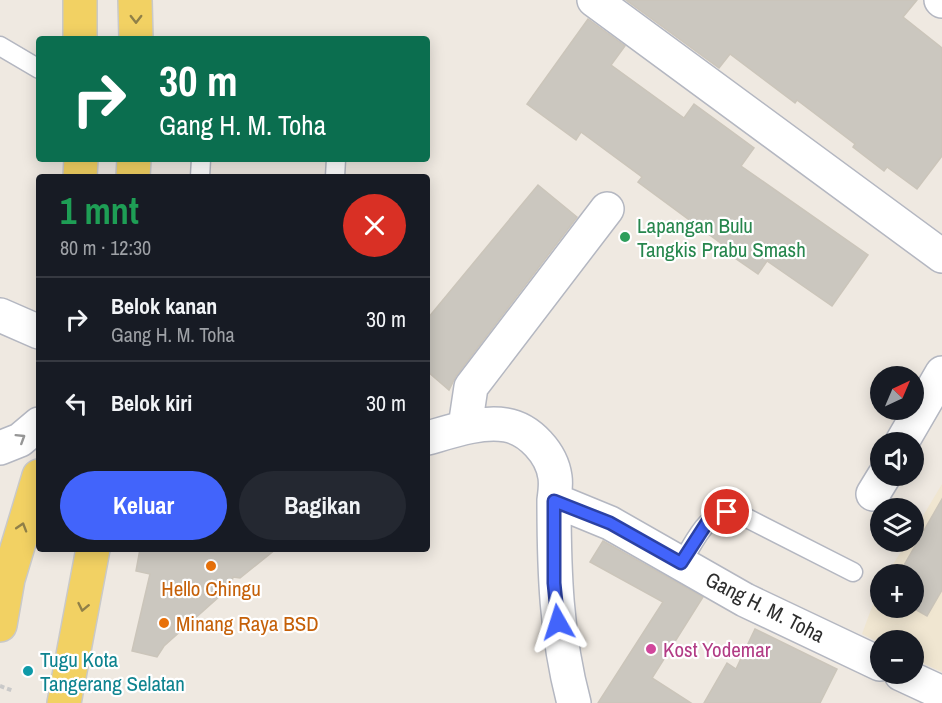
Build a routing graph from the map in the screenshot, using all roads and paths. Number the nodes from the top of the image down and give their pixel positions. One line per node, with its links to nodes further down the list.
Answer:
1 (80, 0): 4 (main road)
2 (135, 0): 5 (main road, one-way to 5)
3 (594, 0): 9 (street)
4 (80, 36)
5 (136, 36)
6 (0, 46): 7 (lane)
7 (36, 67)
8 (607, 209): 14 (street)
9 (942, 256)
10 (0, 315): 11 (street)
11 (36, 331)
12 (942, 373): 15 (street)
13 (36, 427): 17 (street, one-way to 13)
14 (465, 427): 16 (street); 19 (street)
15 (909, 432)
16 (430, 437)
17 (0, 447)
18 (36, 484): 23 (main road, one-way to 18)
19 (554, 501): 21 (street, Gang H. M. Toha); 31 (street)
20 (92, 552): 30 (main road, one-way to 30)
21 (681, 563): 22 (lane); 25 (street, Gang H. M. Toha)
22 (854, 572)
23 (4, 575): 24 (main road)
24 (0, 625)
25 (870, 659)
26 (923, 684): 29 (street)
27 (0, 686): 28 (path)
28 (14, 691)
29 (942, 693)
30 (64, 703)
31 (574, 703)

